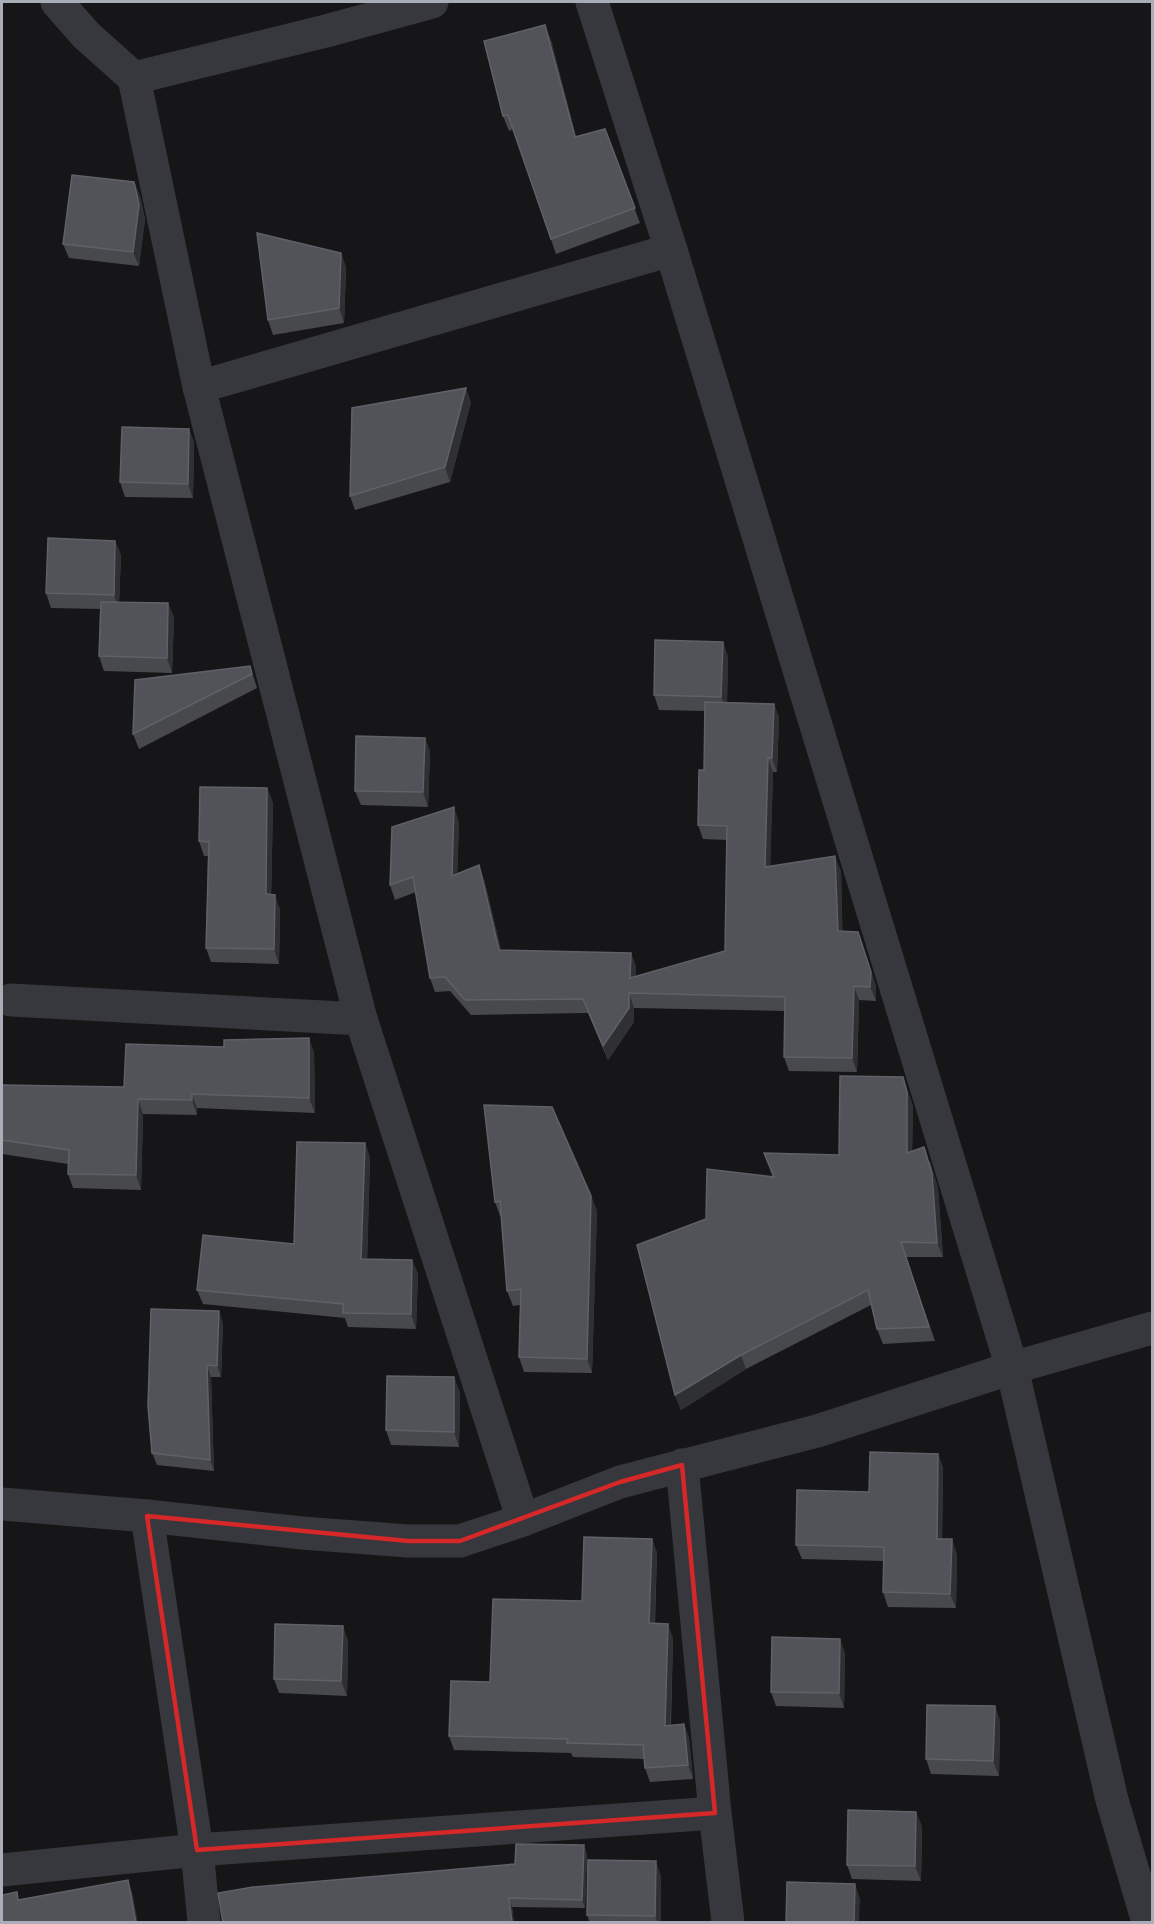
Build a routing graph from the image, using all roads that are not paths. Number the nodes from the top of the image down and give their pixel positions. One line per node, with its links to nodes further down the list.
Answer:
1 (57, 2): 4 (street)
2 (432, 2): 4 (street)
3 (592, 2): 5 (street)
4 (134, 78): 6 (street)
5 (672, 250): 6 (street); 10 (street)
6 (200, 387): 8 (street)
7 (11, 1000): 8 (street)
8 (362, 1019): 14 (street)
9 (1152, 1328): 10 (street)
10 (1012, 1368): 11 (street); 20 (street)
11 (682, 1465): 14 (street); 15 (street)
12 (2, 1504): 13 (street)
13 (147, 1516): 14 (street); 16 (street)
14 (524, 1520)
15 (715, 1812): 16 (street); 19 (street)
16 (197, 1850): 17 (street); 18 (street)
17 (2, 1870)
18 (204, 1923)
19 (728, 1923)
20 (1148, 1923)

